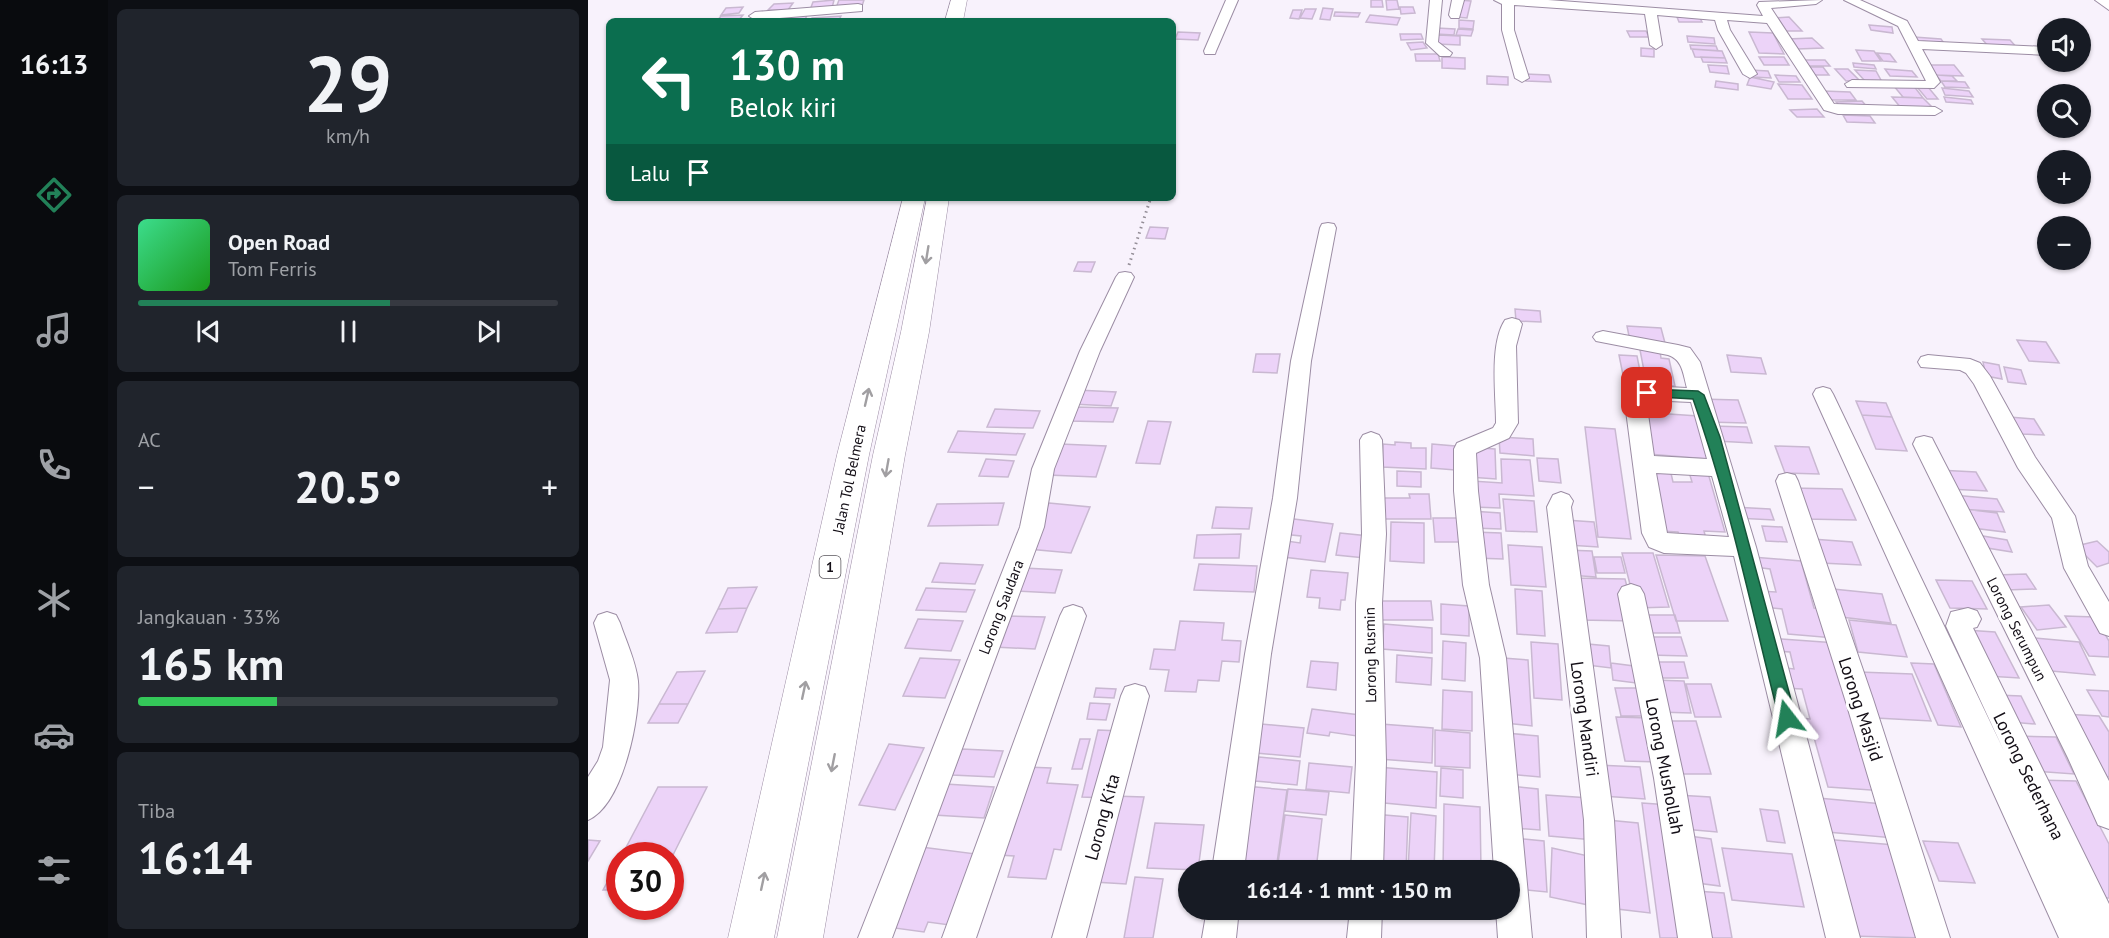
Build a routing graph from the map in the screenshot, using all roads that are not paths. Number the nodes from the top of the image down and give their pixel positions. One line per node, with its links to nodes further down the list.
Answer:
1 (959, 0): 18 (highway)
2 (1232, 0): 22 (street)
3 (1436, 0): 24 (street)
4 (1458, 0): 14 (street)
5 (1500, 0): 9 (street)
6 (1816, 0): 19 (street)
7 (1850, 0): 21 (street)
8 (2101, 0): 12 (street)
9 (1508, 1): 11 (street); 26 (street)
10 (746, 4): 16 (street)
11 (1653, 5): 15 (street); 20 (street)
12 (2109, 6)
13 (858, 8): 17 (street)
14 (1455, 15)
15 (1720, 16): 19 (street); 25 (street)
16 (756, 18)
17 (766, 18)
18 (955, 18)
19 (1770, 20): 28 (street)
20 (1656, 45)
21 (1915, 45): 23 (street); 27 (street)
22 (1210, 51)
23 (2037, 51)
24 (1445, 53)
25 (1750, 74)
26 (1522, 78)
27 (1852, 84)
28 (1935, 111)
29 (913, 201): 57 (highway, Jalan Tol Belmera / 1, one-way to 29)
30 (937, 201): 58 (highway, one-way to 58)
31 (1328, 228): 53 (street)
32 (1125, 277): 59 (street, Lorong Saudara)
33 (1512, 324): 64 (street)
34 (1604, 337): 37 (street)
35 (1928, 362): 49 (street)
36 (1823, 394): 69 (street)
37 (1698, 395): 40 (street); 41 (street)
38 (1371, 440): 54 (street, Lorong Rusmin)
39 (1923, 444): 52 (street, Lorong Serumpun)
40 (1645, 464): 41 (street); 44 (street)
41 (1721, 468): 44 (street)
42 (1787, 481): 68 (street, Lorong Masjid)
43 (1561, 501): 65 (street, Lorong Mandiri)
44 (1744, 547): 67 (street)
45 (1631, 594): 66 (street, Lorong Mushollah)
46 (1073, 616): 60 (street)
47 (1968, 619): 70 (street, Lorong Sederhana)
48 (607, 623): 51 (street)
49 (2109, 625)
50 (1135, 696): 61 (street, Lorong Kita)
51 (588, 806)
52 (2109, 814)
53 (1229, 860)
54 (1367, 860)
55 (1221, 920): 62 (street)
56 (1365, 920): 63 (street)
57 (751, 938)
58 (800, 938)
59 (875, 938)
60 (959, 938)
61 (1069, 938)
62 (1219, 938)
63 (1364, 938)
64 (1515, 938)
65 (1604, 938)
66 (1695, 938)
67 (1843, 938)
68 (1933, 938)
69 (2076, 938)
70 (2108, 938)

